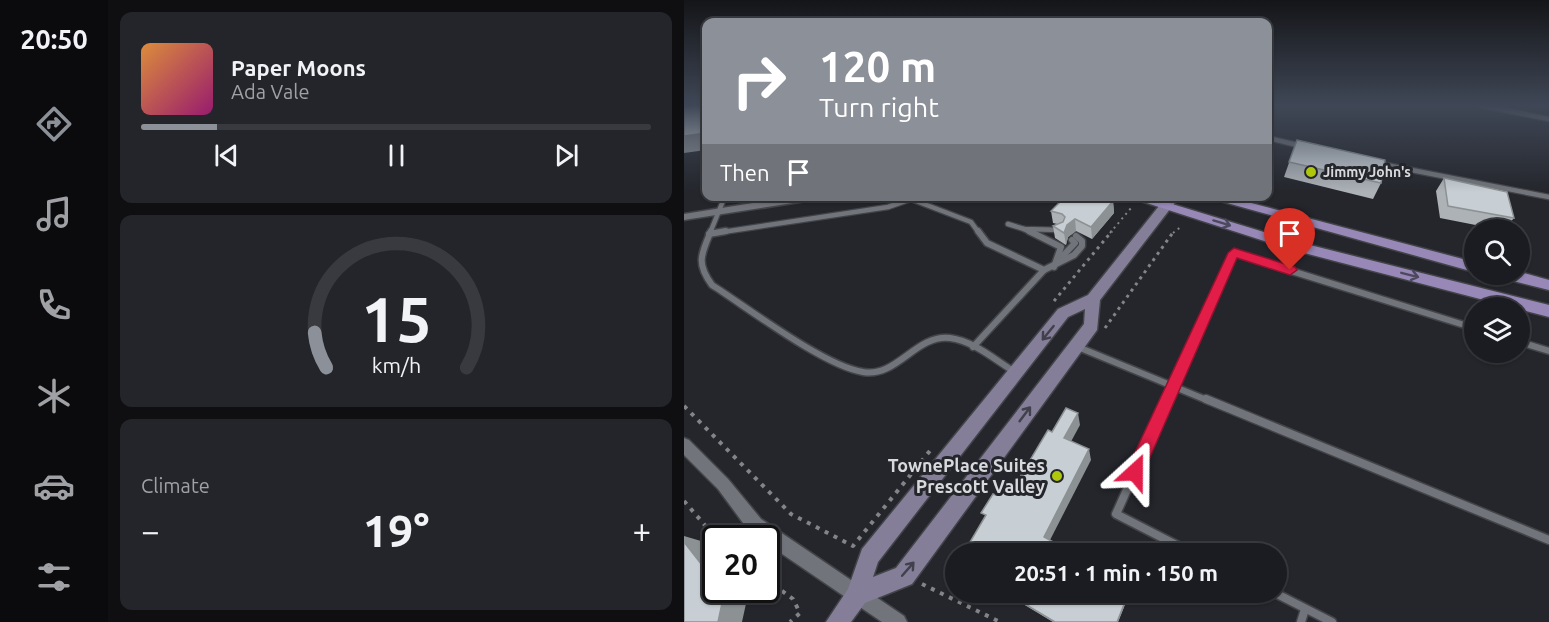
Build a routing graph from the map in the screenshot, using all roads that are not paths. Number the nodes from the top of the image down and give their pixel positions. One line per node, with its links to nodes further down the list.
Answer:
1 (1272, 139): 2 (lane)
2 (1307, 147)
3 (1367, 161): 4 (lane)
4 (1549, 197)
5 (723, 201): 11 (lane)
6 (785, 201): 11 (street)
7 (896, 201): 16 (lane)
8 (921, 201): 20 (lane)
9 (1227, 201): 18 (main road)
10 (1170, 202): 23 (street); 24 (main road, one-way to 24)
11 (718, 211): 12 (street); 16 (lane)
12 (684, 216)
13 (1008, 224): 14 (lane)
14 (1024, 229): 15 (lane); 19 (lane)
15 (1060, 233)
16 (709, 234): 28 (lane)
17 (1074, 238): 19 (lane)
18 (1464, 264)
19 (1054, 267): 20 (lane)
20 (1044, 270): 28 (lane)
21 (1530, 280): 22 (main road)
22 (1549, 285)
23 (1093, 298): 27 (street); 30 (street, one-way to 30)
24 (1549, 311)
25 (1464, 325): 31 (lane)
26 (1530, 345): 29 (lane)
27 (1076, 346): 31 (lane); 35 (street, one-way to 27)
28 (974, 347): 30 (lane)
29 (1549, 351)
30 (1016, 373): 35 (street)
31 (1173, 387): 33 (lane); 34 (lane)
32 (684, 446): 35 (street)
33 (1549, 540)
34 (1173, 543)
35 (857, 595): 38 (street); 39 (street)
36 (1287, 599): 37 (lane)
37 (1305, 609): 40 (lane); 41 (lane)
38 (837, 622)
39 (898, 622)
40 (1301, 622)
41 (1332, 622)

